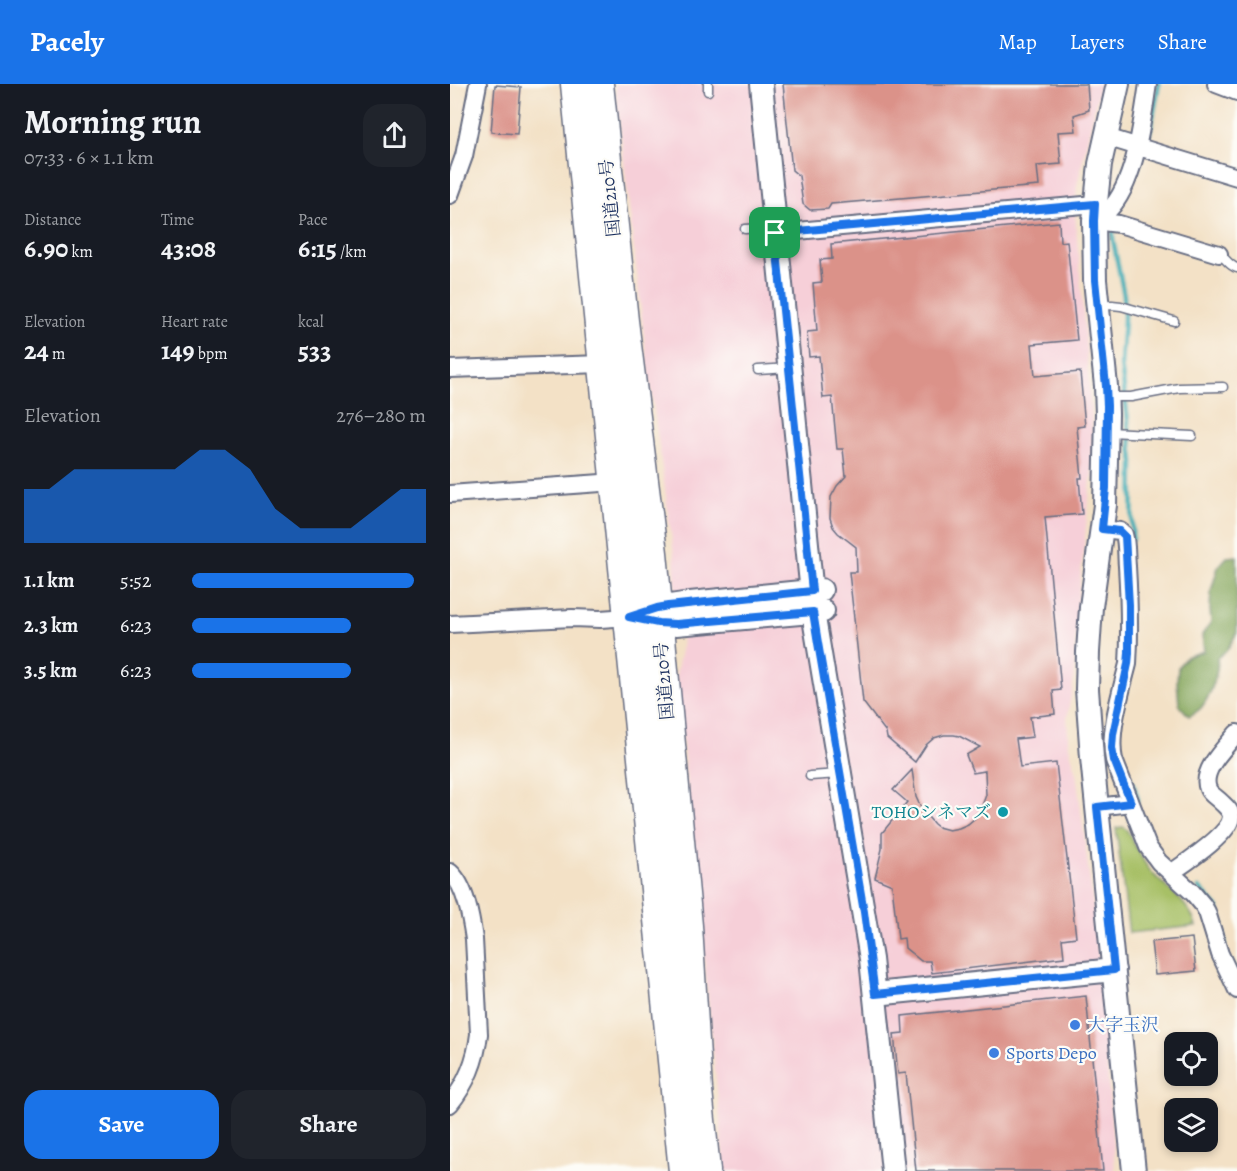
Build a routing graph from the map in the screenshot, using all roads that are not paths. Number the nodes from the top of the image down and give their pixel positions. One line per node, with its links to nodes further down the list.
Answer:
1 (478, 84): 13 (street)
2 (576, 84): 21 (highway, 国道210号)
3 (598, 84): 33 (highway, 国道210号)
4 (760, 84): 16 (street)
5 (772, 84): 16 (street)
6 (1118, 84): 10 (street)
7 (1148, 84): 11 (street)
8 (1216, 84): 9 (street)
9 (1237, 92)
10 (1106, 137): 11 (street); 14 (street)
11 (1143, 148): 12 (street); 14 (street)
12 (1237, 177)
13 (450, 195)
14 (1105, 218): 16 (street); 17 (street); 19 (street)
15 (745, 229): 16 (lane)
16 (779, 231): 22 (street); 32 (street)
17 (1219, 254): 18 (lane)
18 (1237, 268)
19 (1098, 307): 20 (lane); 26 (street)
20 (1174, 321)
21 (603, 363): 23 (street); 29 (highway, 国道210号)
22 (789, 368): 24 (lane); 32 (street)
23 (450, 369)
24 (758, 370)
25 (1223, 387): 26 (lane)
26 (1107, 397): 27 (street)
27 (1107, 432): 28 (lane); 31 (street)
28 (1192, 436)
29 (615, 482): 30 (street); 34 (highway, 国道210号)
30 (450, 494)
31 (1102, 529): 39 (street); 40 (street)
32 (817, 601): 33 (street); 37 (street); 46 (street)
33 (658, 615): 34 (street); 49 (highway, 国道210号)
34 (629, 617): 35 (street); 48 (highway, 国道210号)
35 (450, 624)
36 (1237, 733): 42 (street)
37 (840, 774): 38 (lane); 46 (street)
38 (810, 776)
39 (1131, 803): 40 (street); 42 (street)
40 (1097, 807): 44 (street)
41 (450, 872): 47 (street)
42 (1171, 873): 43 (street)
43 (1232, 967): 45 (street)
44 (1114, 970): 46 (street); 52 (street)
45 (1237, 990)
46 (879, 994): 50 (street); 51 (street)
47 (450, 1104)
48 (684, 1171)
49 (705, 1171)
50 (893, 1171)
51 (901, 1171)
52 (1134, 1171)

